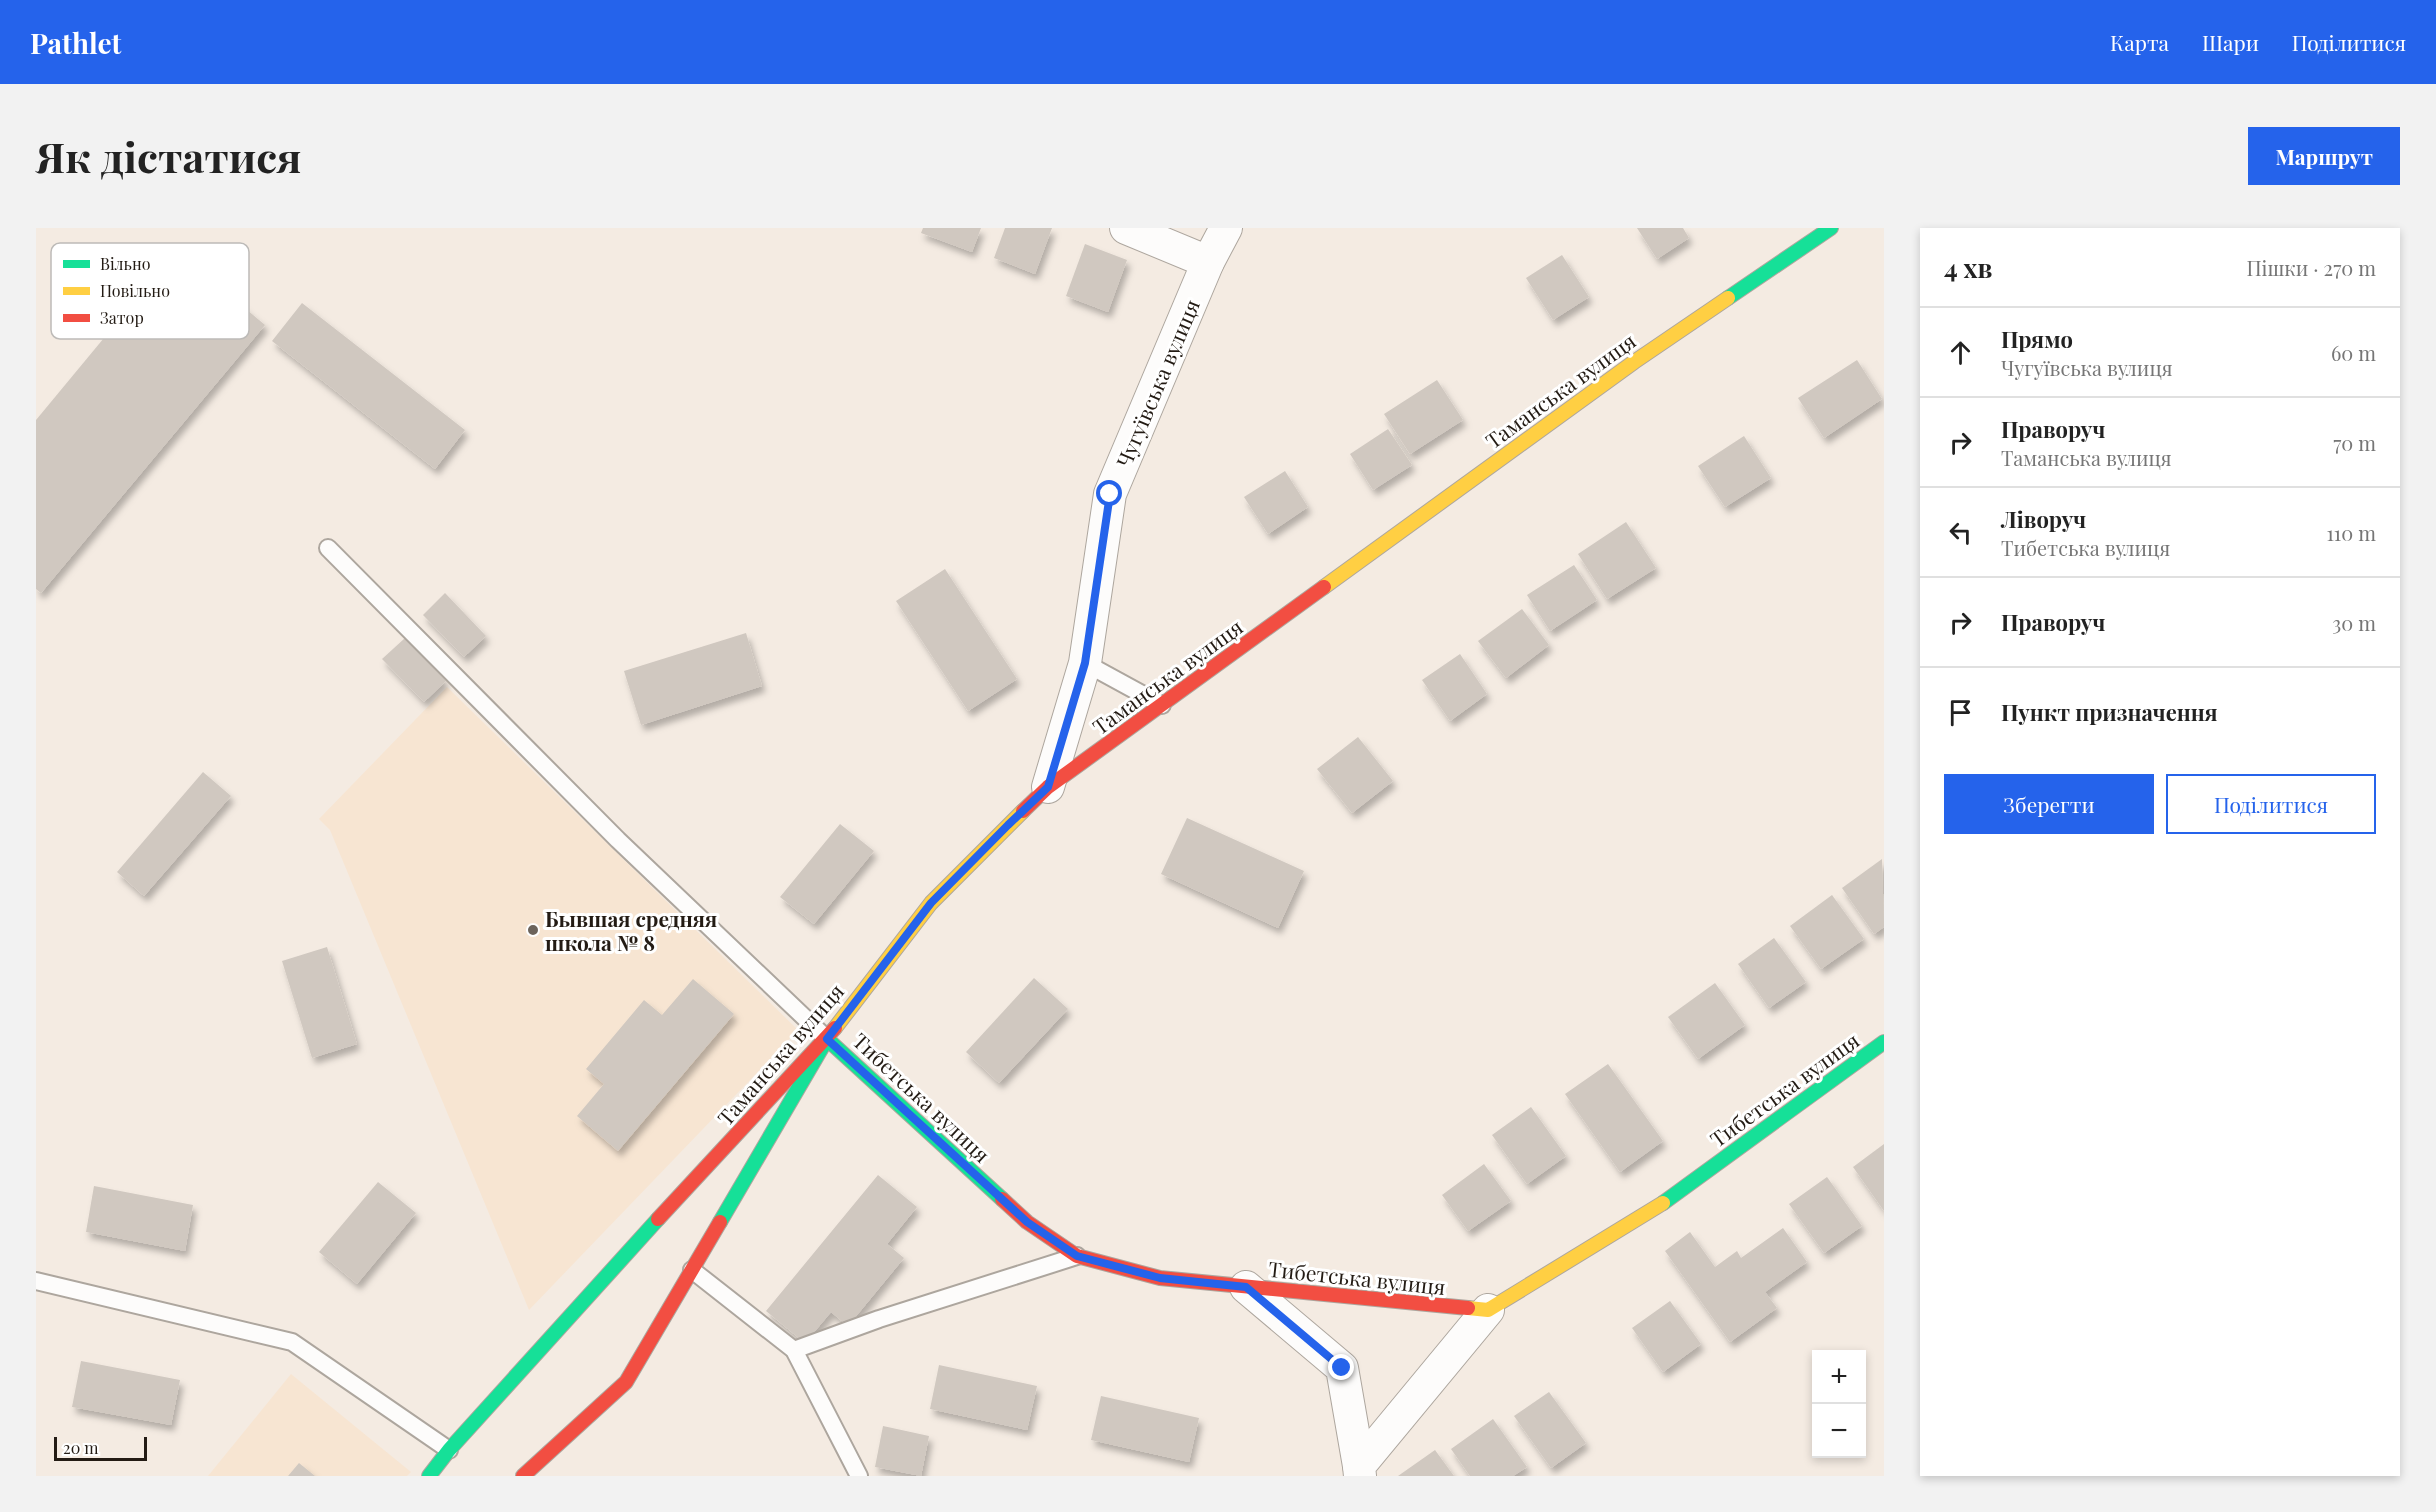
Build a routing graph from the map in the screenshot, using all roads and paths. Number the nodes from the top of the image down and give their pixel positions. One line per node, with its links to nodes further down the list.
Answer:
1 (1126, 228): 4 (street)
2 (1226, 228): 4 (street, Чугуївська вулиця)
3 (1831, 228): 7 (street, Таманська вулиця)
4 (1208, 262): 6 (street, Чугуївська вулиця)
5 (328, 548): 9 (lane)
6 (1085, 663): 7 (lane); 8 (street, Чугуївська вулиця)
7 (1162, 705): 8 (street, Таманська вулиця)
8 (1048, 787): 9 (street, Таманська вулиця)
9 (827, 1039): 11 (street, Тибетська вулиця); 12 (street); 17 (street, Таманська вулиця)
10 (1884, 1042): 15 (street, Тибетська вулиця)
11 (1077, 1256): 14 (street, Тибетська вулиця); 16 (lane)
12 (692, 1270): 16 (lane); 20 (street)
13 (36, 1281): 17 (lane)
14 (1246, 1287): 15 (street, Тибетська вулиця); 18 (street)
15 (1488, 1310): 18 (street)
16 (794, 1350): 21 (lane)
17 (449, 1450): 19 (street, Таманська вулиця)
18 (1360, 1471)
19 (429, 1476)
20 (523, 1476)
21 (859, 1476)

